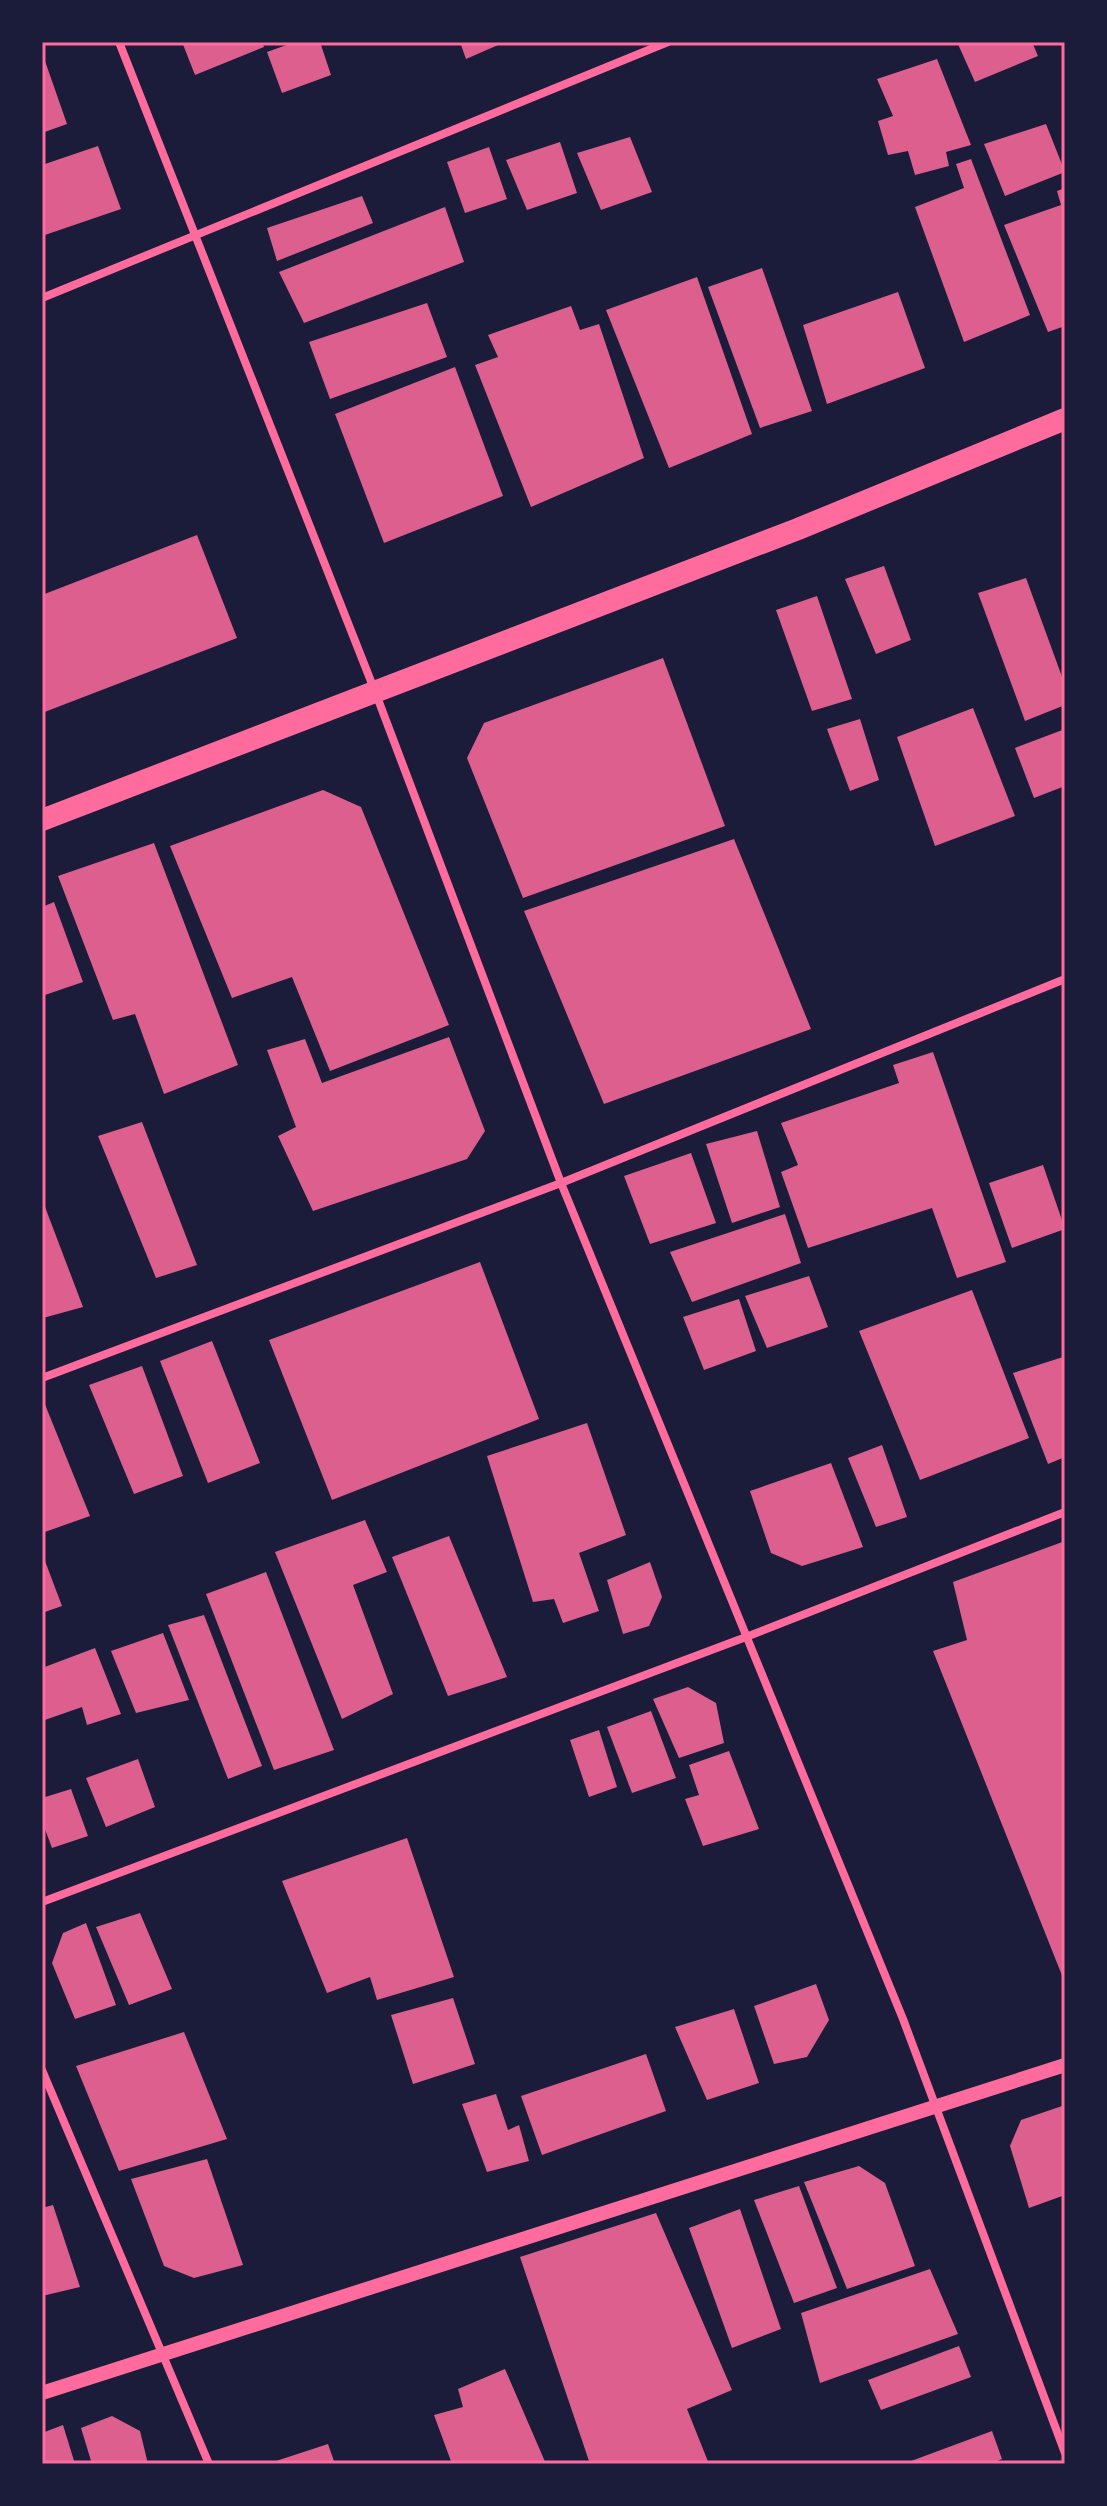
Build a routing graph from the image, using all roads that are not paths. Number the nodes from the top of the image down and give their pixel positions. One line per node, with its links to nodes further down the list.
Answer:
1 (119, 42): 3 (street)
2 (668, 42): 3 (street)
3 (198, 236): 4 (street); 6 (street)
4 (42, 298)
5 (1065, 419): 6 (highway)
6 (376, 694): 7 (highway); 9 (street)
7 (42, 820)
8 (1065, 979): 9 (street)
9 (561, 1183): 10 (street); 12 (street)
10 (42, 1378)
11 (1065, 1512): 12 (street)
12 (746, 1637): 13 (street); 16 (street)
13 (42, 1902)
14 (1065, 2065): 16 (street)
15 (42, 2070): 17 (street)
16 (936, 2108): 17 (street); 19 (street)
17 (162, 2355): 18 (street); 20 (street)
18 (42, 2393)
19 (1065, 2453)
20 (209, 2464)

